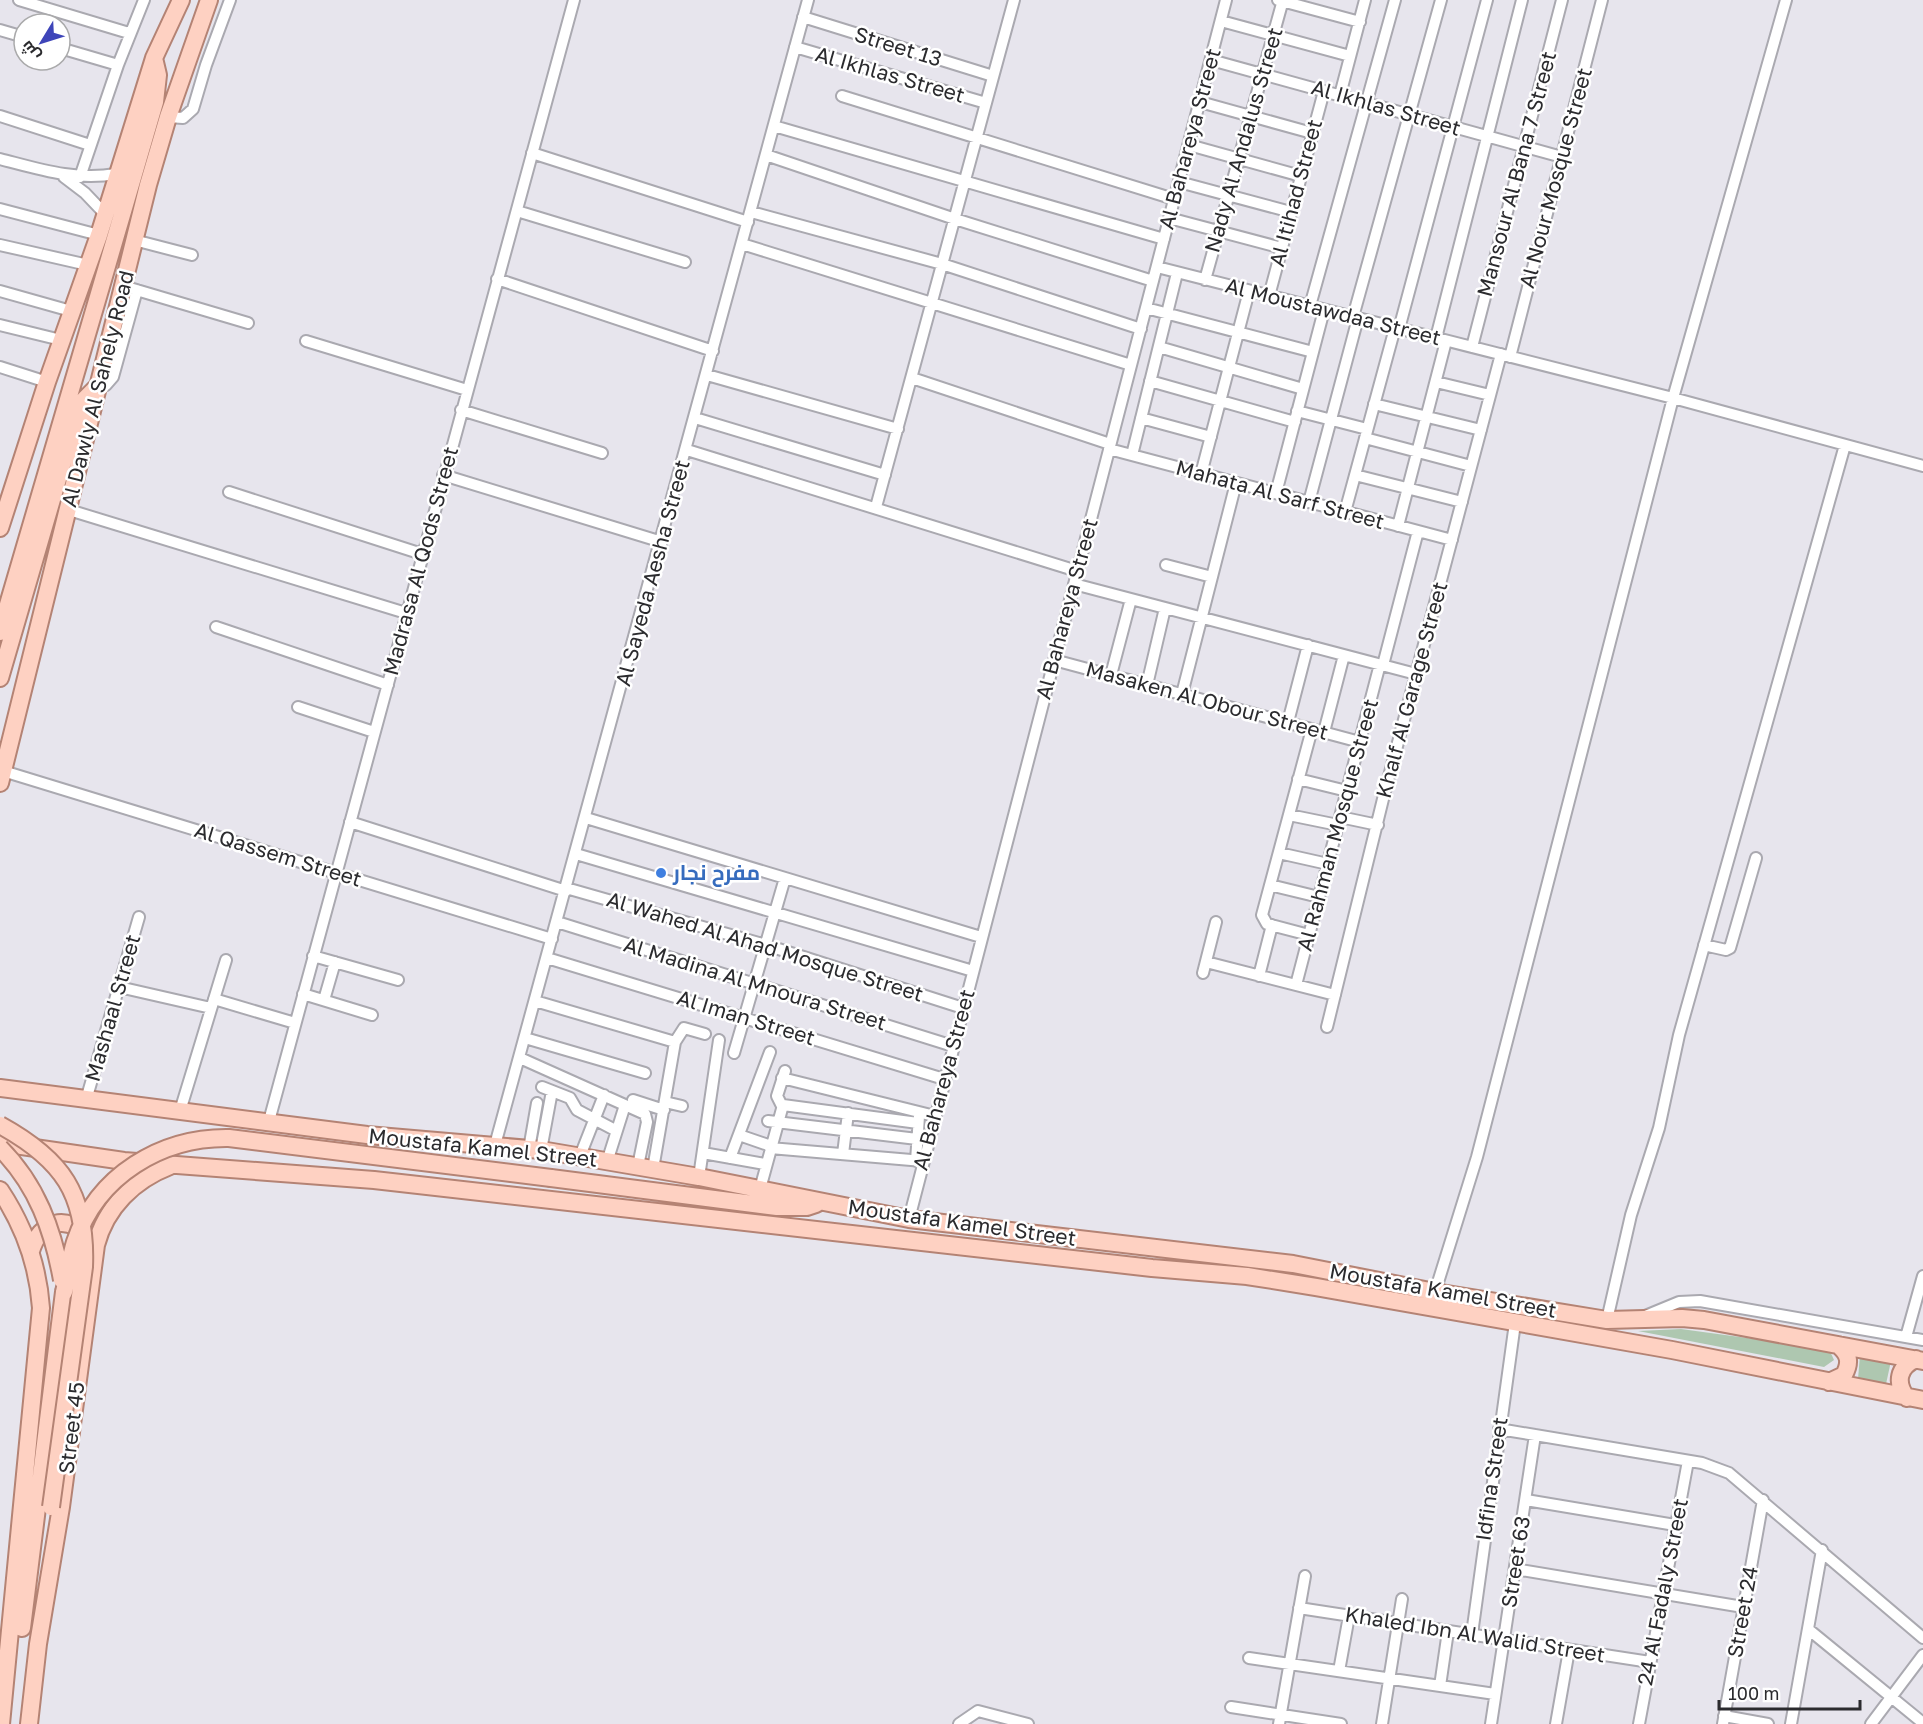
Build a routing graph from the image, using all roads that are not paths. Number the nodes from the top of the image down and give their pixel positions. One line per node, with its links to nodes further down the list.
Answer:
1 (19, 0): 22 (street)
2 (144, 0): 22 (street)
3 (181, 0): 27 (main road, Al Dawly Al Sahely Road)
4 (210, 0): 41 (main road, Al Dawly Al Sahely Road)
5 (230, 0): 41 (street)
6 (574, 0): 50 (street, Madrasa Al Qods Street)
7 (808, 0): 19 (street, Al Sayeda Aesha Street)
8 (1014, 0): 31 (street)
9 (1226, 0): 20 (street, Al Bahareya Street)
10 (1281, 0): 21 (street); 23 (street, Nady Al Andalus Street)
11 (1365, 0): 21 (street)
12 (1395, 0): 37 (street)
13 (1441, 0): 38 (street)
14 (1487, 0): 43 (street)
15 (1522, 0): 45 (street)
16 (1562, 0): 49 (street, Mansour Al Bana 7 Street)
17 (1602, 0): 52 (street, Al Nour Mosque Street)
18 (1786, 0): 122 (street)
19 (803, 17): 24 (street, Al Sayeda Aesha Street); 31 (street, Street 13)
20 (1221, 21): 23 (street); 28 (street, Al Bahareya Street)
21 (1360, 22): 26 (street)
22 (129, 33): 29 (street)
23 (1273, 35): 26 (street); 30 (street, Nady Al Andalus Street)
24 (795, 47): 36 (street, Al Ikhlas Street); 42 (street, Al Sayeda Aesha Street)
25 (72, 52): 29 (street)
26 (1350, 56): 33 (street)
27 (154, 58): 55 (main road, Al Dawly Al Sahely Road); 171 (main road)
28 (1211, 60): 30 (street, Al Ikhlas Street); 35 (street, Al Bahareya Street)
29 (118, 65): 47 (street)
30 (1262, 74): 32 (street, Al Ikhlas Street); 40 (street, Nady Al Andalus Street)
31 (993, 76): 36 (street)
32 (1324, 91): 33 (street, Al Ikhlas Street); 44 (street, Al Itihad Street)
33 (1340, 95): 37 (street, Al Ikhlas Street)
34 (842, 96): 46 (street)
35 (1200, 102): 40 (street); 48 (street, Al Bahareya Street)
36 (986, 103): 46 (street)
37 (1366, 103): 38 (street, Al Ikhlas Street); 91 (street)
38 (1409, 115): 43 (street, Al Ikhlas Street); 96 (street)
39 (0, 116): 47 (street)
40 (1250, 116): 44 (street); 53 (street, Nady Al Andalus Street)
41 (168, 117): 73 (main road, Al Dawly Al Sahely Road)
42 (774, 126): 51 (street, Al Sayeda Aesha Street); 59 (street)
43 (1453, 127): 45 (street, Al Ikhlas Street); 100 (street)
44 (1312, 133): 57 (street, Al Itihad Street)
45 (1488, 136): 49 (street, Al Ikhlas Street); 102 (street)
46 (976, 139): 59 (street); 62 (street)
47 (90, 145): 58 (street)
48 (1189, 145): 53 (street); 60 (street, Al Bahareya Street)
49 (1524, 147): 52 (street, Al Ikhlas Street); 106 (street, Mansour Al Bana 7 Street)
50 (532, 153): 64 (street, Madrasa Al Qods Street); 67 (street)
51 (766, 155): 67 (street, Al Sayeda Aesha Street); 69 (street)
52 (1562, 157): 109 (street, Al Nour Mosque Street)
53 (1238, 158): 57 (street); 61 (street, Nady Al Andalus Street)
54 (0, 159): 56 (street)
55 (116, 174): 58 (street); 66 (main road, Al Dawly Al Sahely Road)
56 (61, 175): 58 (street); 66 (street)
57 (1301, 176): 65 (street, Al Itihad Street)
58 (80, 177)
59 (965, 181): 69 (street); 72 (street)
60 (1179, 182): 61 (street); 62 (street, Al Bahareya Street)
61 (1228, 195): 65 (street); 70 (street, Nady Al Andalus Street)
62 (1174, 200): 68 (street, Al Bahareya Street)
63 (0, 209): 71 (street)
64 (517, 211): 78 (street); 83 (street, Madrasa Al Qods Street)
65 (1291, 212): 76 (street, Al Itihad Street)
66 (105, 214): 71 (main road, Al Dawly Al Sahely Road)
67 (749, 217): 74 (street, Al Sayeda Aesha Street); 79 (street)
68 (1169, 218): 70 (street); 72 (street, Al Bahareya Street)
69 (955, 219): 79 (street); 85 (street)
70 (1218, 231): 76 (street); 84 (street, Nady Al Andalus Street)
71 (99, 235): 80 (main road, Al Dawly Al Sahely Road)
72 (1164, 239): 81 (street, Al Bahareya Street)
73 (134, 240): 77 (street); 86 (main road, Al Dawly Al Sahely Road)
74 (742, 244): 90 (street); 107 (street, Al Sayeda Aesha Street)
75 (0, 245): 80 (street)
76 (1282, 248): 89 (street, Al Itihad Street)
77 (192, 255)
78 (685, 262)
79 (942, 264): 90 (street); 99 (street)
80 (88, 265): 94 (main road, Al Dawly Al Sahely Road)
81 (1156, 267): 82 (street, Al Moustawdaa Street); 85 (street, Al Bahareya Street)
82 (1177, 273): 84 (street, Al Moustawdaa Street); 95 (street)
83 (497, 279): 107 (street); 120 (street, Madrasa Al Qods Street)
84 (1205, 280): 88 (street, Al Moustawdaa Street)
85 (1153, 281): 92 (street, Al Bahareya Street)
86 (130, 288): 97 (street); 118 (main road, Al Dawly Al Sahely Road)
87 (0, 291): 94 (street)
88 (1249, 291): 89 (street, Al Moustawdaa Street); 101 (street)
89 (1269, 296): 91 (street, Al Moustawdaa Street)
90 (932, 303): 110 (street); 114 (street)
91 (1310, 306): 93 (street, Al Moustawdaa Street)
92 (1146, 308): 95 (street); 99 (street, Al Bahareya Street)
93 (1324, 310): 96 (street, Al Moustawdaa Street); 108 (street)
94 (71, 311): 103 (main road, Al Dawly Al Sahely Road)
95 (1167, 313): 101 (street); 105 (street)
96 (1356, 318): 100 (street, Al Moustawdaa Street); 130 (street)
97 (248, 323)
98 (0, 325): 103 (street)
99 (1141, 328): 110 (street, Al Bahareya Street)
100 (1397, 328): 102 (street, Al Moustawdaa Street); 124 (street)
101 (1239, 332): 108 (street); 112 (street)
102 (1441, 339): 106 (street, Al Moustawdaa Street); 117 (street)
103 (61, 340): 116 (main road, Al Dawly Al Sahely Road)
104 (306, 340): 120 (street)
105 (1159, 346): 112 (street); 115 (street)
106 (1472, 347): 109 (street, Al Moustawdaa Street)
107 (713, 351): 113 (street, Al Sayeda Aesha Street)
108 (1313, 352): 119 (street)
109 (1505, 356): 121 (street, Khalf Al Garage Street); 122 (street, Al Moustawdaa Street)
110 (1131, 364): 136 (street, Al Bahareya Street)
111 (0, 367): 116 (street)
112 (1229, 367): 119 (street); 123 (street)
113 (707, 375): 128 (street, Al Sayeda Aesha Street); 131 (street)
114 (912, 378): 131 (street); 136 (street, Mahata Al Sarf Street)
115 (1150, 381): 123 (street); 129 (street)
116 (47, 382): 157 (main road, Al Dawly Al Sahely Road)
117 (1436, 382): 121 (street); 127 (street)
118 (97, 388): 154 (main road, Al Dawly Al Sahely Road); 178 (main road)
119 (1303, 389): 126 (street)
120 (467, 390): 125 (street, Madrasa Al Qods Street)
121 (1490, 395): 132 (street, Khalf Al Garage Street)
122 (1672, 398): 135 (street, Al Moustawdaa Street); 293 (street)
123 (1221, 401): 126 (street); 134 (street)
124 (1374, 404): 127 (street); 133 (street)
125 (461, 410): 139 (street); 144 (street, Madrasa Al Qods Street)
126 (1296, 416): 130 (street); 150 (street)
127 (1426, 417): 132 (street); 138 (street)
128 (695, 418): 137 (street, Al Sayeda Aesha Street); 145 (street)
129 (1141, 418): 134 (street); 140 (street)
130 (1331, 420): 133 (street); 151 (street)
131 (898, 429): 145 (street)
132 (1481, 430): 141 (street, Khalf Al Garage Street)
133 (1366, 434): 138 (street); 146 (street)
134 (1211, 437): 143 (street)
135 (1845, 445): 142 (street, Al Moustawdaa Street); 214 (street)
136 (1110, 447): 140 (street, Mahata Al Sarf Street); 163 (street, Al Bahareya Street)
137 (687, 450): 153 (street); 160 (street, Al Sayeda Aesha Street)
138 (1417, 452): 141 (street); 148 (street)
139 (602, 453)
140 (1132, 455): 143 (street, Mahata Al Sarf Street)
141 (1471, 466): 152 (street, Khalf Al Garage Street)
142 (1923, 466)
143 (1201, 474): 147 (street, Mahata Al Sarf Street)
144 (443, 475): 160 (street); 161 (street, Madrasa Al Qods Street)
145 (885, 475): 153 (street)
146 (1355, 475): 148 (street); 155 (street)
147 (1236, 483): 150 (street, Mahata Al Sarf Street); 164 (street)
148 (1408, 488): 152 (street); 156 (street)
149 (229, 492): 161 (street)
150 (1276, 493): 151 (street, Mahata Al Sarf Street)
151 (1310, 502): 155 (street, Mahata Al Sarf Street)
152 (1462, 502): 159 (street, Khalf Al Garage Street)
153 (876, 507): 163 (street)
154 (69, 510): 168 (street); 188 (main road, Al Dawly Al Sahely Road)
155 (1345, 512): 156 (street, Mahata Al Sarf Street)
156 (1398, 526): 158 (street, Mahata Al Sarf Street)
157 (0, 528)
158 (1418, 531): 159 (street, Mahata Al Sarf Street); 175 (street, Al Rahman Mosque Street)
159 (1452, 540): 176 (street, Khalf Al Garage Street)
160 (662, 542): 192 (street, Al Sayeda Aesha Street)
161 (422, 554): 168 (street, Madrasa Al Qods Street)
162 (1166, 565): 164 (street)
163 (1077, 571): 165 (street, Al Bahareya Street)
164 (1212, 577): 169 (street)
165 (1074, 584): 166 (street); 174 (street, Al Bahareya Street)
166 (1131, 599): 167 (street); 177 (street)
167 (1165, 608): 169 (street); 180 (street)
168 (406, 613): 179 (street, Madrasa Al Qods Street)
169 (1202, 617): 172 (street); 181 (street)
170 (216, 627): 179 (street)
171 (0, 632)
172 (1308, 645): 173 (street); 183 (street)
173 (1344, 655): 175 (street); 186 (street)
174 (1054, 660): 177 (street, Masaken Al Obour Street); 211 (street, Al Bahareya Street)
175 (1382, 664): 176 (street); 187 (street, Al Rahman Mosque Street)
176 (1416, 674): 195 (street, Khalf Al Garage Street)
177 (1111, 675): 180 (street, Masaken Al Obour Street)
178 (0, 678)
179 (388, 685): 185 (street, Madrasa Al Qods Street)
180 (1147, 685): 181 (street, Masaken Al Obour Street)
181 (1182, 694): 183 (street, Masaken Al Obour Street)
182 (298, 707): 185 (street)
183 (1288, 722): 184 (street, Masaken Al Obour Street)
184 (1312, 729): 186 (street, Masaken Al Obour Street); 189 (street)
185 (375, 732): 194 (street, Madrasa Al Qods Street)
186 (1324, 732): 187 (street, Masaken Al Obour Street)
187 (1360, 742): 190 (street, Al Rahman Mosque Street)
188 (2, 777): 200 (street, Al Qassem Street)
189 (1298, 779): 190 (street); 191 (street)
190 (1347, 790): 193 (street, Al Rahman Mosque Street)
191 (1289, 815): 193 (street); 196 (street)
192 (586, 818): 197 (street, Al Sayeda Aesha Street); 201 (street)
193 (1339, 821): 195 (street); 199 (street, Al Rahman Mosque Street)
194 (350, 822): 200 (street, Madrasa Al Qods Street); 203 (street, Al Wahed Al Ahad Mosque Street)
195 (1378, 825): 226 (street, Khalf Al Garage Street)
196 (1279, 853): 199 (street); 202 (street)
197 (576, 854): 203 (street, Al Sayeda Aesha Street); 205 (street)
198 (1756, 858): 214 (street)
199 (1328, 864): 204 (street, Al Rahman Mosque Street)
200 (336, 873): 212 (street, Al Qassem Street); 215 (street, Madrasa Al Qods Street)
201 (785, 878): 205 (street); 211 (street)
202 (1270, 885): 204 (street); 209 (street)
203 (566, 890): 207 (street, Al Sayeda Aesha Street); 213 (street, Al Wahed Al Ahad Mosque Street)
204 (1319, 897): 210 (street, Al Rahman Mosque Street)
205 (776, 911): 213 (street); 219 (street)
206 (140, 917): 224 (street, Mashaal Street)
207 (557, 922): 212 (street, Al Sayeda Aesha Street); 222 (street, Al Madina Al Mnoura Street)
208 (1216, 922): 220 (street)
209 (1272, 925): 210 (street); 220 (street)
210 (1309, 935): 223 (street, Al Rahman Mosque Street)
211 (981, 937): 219 (street, Al Bahareya Street)
212 (552, 939): 216 (street, Al Sayeda Aesha Street)
213 (766, 945): 222 (street); 230 (street, Al Wahed Al Ahad Mosque Street)
214 (1704, 945): 295 (street)
215 (314, 956): 218 (street); 225 (street, Madrasa Al Qods Street)
216 (547, 958): 228 (street, Al Sayeda Aesha Street); 232 (street, Al Iman Street)
217 (226, 960): 229 (street)
218 (335, 962): 221 (street); 227 (street)
219 (973, 971): 230 (street, Al Bahareya Street)
220 (1259, 976): 223 (street)
221 (398, 980)
222 (755, 983): 232 (street); 239 (street, Al Madina Al Mnoura Street)
223 (1296, 986): 226 (street)
224 (119, 987): 229 (street); 249 (street, Mashaal Street)
225 (303, 994): 227 (street); 233 (street, Madrasa Al Qods Street)
226 (1335, 995): 234 (street, Khalf Al Garage Street)
227 (324, 1000): 231 (street)
228 (536, 1001): 236 (street, Al Sayeda Aesha Street); 237 (street)
229 (213, 1003): 233 (street); 255 (street)
230 (963, 1008): 239 (street, Al Bahareya Street)
231 (372, 1015)
232 (744, 1018): 241 (street); 244 (street, Al Iman Street)
233 (295, 1023): 260 (street, Madrasa Al Qods Street)
234 (1327, 1027)
235 (705, 1034): 237 (street)
236 (525, 1038): 242 (street, Al Sayeda Aesha Street); 243 (street)
237 (673, 1040): 252 (street)
238 (719, 1040): 273 (street)
239 (953, 1046): 244 (street, Al Bahareya Street)
240 (770, 1052): 266 (street)
241 (734, 1053)
242 (520, 1058): 245 (street); 269 (street, Al Sayeda Aesha Street)
243 (645, 1072)
244 (944, 1079): 257 (street, Al Bahareya Street)
245 (569, 1080): 247 (street); 248 (street)
246 (0, 1088): 249 (main road, Moustafa Kamel Street)
247 (552, 1091): 259 (street); 272 (street)
248 (604, 1095): 250 (street); 259 (street)
249 (86, 1100): 255 (main road, Moustafa Kamel Street)
250 (629, 1102): 252 (street); 263 (street); 281 (street)
251 (537, 1103): 272 (street)
252 (665, 1106): 253 (street); 281 (street)
253 (682, 1106)
254 (782, 1106): 256 (street); 258 (street); 261 (street)
255 (180, 1111): 260 (main road, Moustafa Kamel Street)
256 (848, 1113): 258 (street); 264 (street)
257 (935, 1116): 258 (street); 277 (street, Al Bahareya Street)
258 (918, 1118): 267 (street)
259 (593, 1119): 263 (street); 275 (street)
260 (269, 1121): 265 (main road, Moustafa Kamel Street)
261 (773, 1121): 264 (street); 271 (street)
262 (0, 1125): 308 (main road, bridge)
263 (615, 1130): 278 (street)
264 (846, 1130): 267 (street); 274 (street)
265 (367, 1135): 268 (main road, Moustafa Kamel Street); 283 (main road)
266 (739, 1135): 271 (street); 276 (street)
267 (917, 1138): 277 (street)
268 (452, 1142): 269 (main road, Moustafa Kamel Street); 284 (main road)
269 (495, 1145): 272 (main road, Moustafa Kamel Street)
270 (0, 1146): 280 (main road, Moustafa Kamel Street); 292 (main road, bridge)
271 (770, 1147): 274 (street); 279 (street)
272 (535, 1149): 275 (main road, Moustafa Kamel Street)
273 (703, 1153): 276 (street); 282 (street)
274 (843, 1154): 277 (street)
275 (580, 1156): 278 (main road, Moustafa Kamel Street)
276 (730, 1158): 279 (street)
277 (919, 1161): 288 (street, Al Bahareya Street)
278 (607, 1162): 281 (main road, Moustafa Kamel Street)
279 (765, 1164): 285 (street)
280 (172, 1165): 283 (main road, Moustafa Kamel Street); 289 (main road, Street 45)
281 (646, 1168): 282 (main road, Moustafa Kamel Street)
282 (699, 1177): 285 (main road, Moustafa Kamel Street)
283 (374, 1180): 284 (main road, Moustafa Kamel Street)
284 (451, 1188): 296 (main road, Moustafa Kamel Street)
285 (760, 1189): 287 (main road, Moustafa Kamel Street)
286 (0, 1190): 290 (main road, Street 45)
287 (823, 1202): 288 (main road, Moustafa Kamel Street); 292 (main road, bridge)
288 (909, 1219): 293 (main road, Moustafa Kamel Street)
289 (96, 1245): 290 (main road); 313 (main road, Street 45)
290 (31, 1251): 338 (main road, Street 45)
291 (1923, 1276): 297 (street)
292 (64, 1292): 308 (main road)
293 (1435, 1292): 295 (main road, Moustafa Kamel Street)
294 (1639, 1319): 295 (main road, Moustafa Kamel Street); 297 (street); 299 (main road, Moustafa Kamel Street)
295 (1607, 1320)
296 (1515, 1323): 301 (main road, Moustafa Kamel Street); 303 (street, Idfina Street)
297 (1906, 1337): 298 (street)
298 (1923, 1341)
299 (1838, 1345): 300 (main road, Moustafa Kamel Street); 301 (main road)
300 (1919, 1360): 302 (main road)
301 (1829, 1382): 302 (main road, Moustafa Kamel Street)
302 (1915, 1399)
303 (1499, 1430): 304 (street); 322 (street, Idfina Street)
304 (1535, 1435): 305 (street); 306 (street, Street 63)
305 (1688, 1461): 307 (street); 309 (street, 24 Al Fadaly Street)
306 (1526, 1500): 309 (street); 311 (street, Street 63)
307 (1763, 1500): 310 (street); 316 (street, Street 24)
308 (45, 1505): 313 (main road); 338 (main road)
309 (1676, 1525): 314 (street, 24 Al Fadaly Street)
310 (1822, 1550): 320 (street); 323 (street)
311 (1515, 1569): 314 (street); 324 (street, Street 63)
312 (1305, 1576): 317 (street)
313 (48, 1586): 342 (main road, Street 45)
314 (1663, 1593): 316 (street); 328 (street, 24 Al Fadaly Street)
315 (1402, 1599): 319 (street)
316 (1743, 1607): 339 (street, Street 24)
317 (1299, 1608): 318 (street, Khaled Ibn Al Walid Street); 329 (street)
318 (1349, 1616): 319 (street, Khaled Ibn Al Walid Street); 330 (street)
319 (1398, 1623): 321 (street, Khaled Ibn Al Walid Street); 331 (street)
320 (1808, 1629): 334 (street); 352 (street)
321 (1448, 1631): 322 (street, Khaled Ibn Al Walid Street); 332 (street)
322 (1472, 1634): 324 (street, Khaled Ibn Al Walid Street)
323 (1923, 1638)
324 (1504, 1639): 325 (street, Khaled Ibn Al Walid Street); 333 (street, Street 63)
325 (1569, 1650): 328 (street, Khaled Ibn Al Walid Street); 349 (street)
326 (1923, 1655): 334 (street)
327 (1249, 1658): 329 (street)
328 (1650, 1662): 350 (street, 24 Al Fadaly Street)
329 (1290, 1664): 330 (street); 337 (street)
330 (1339, 1671): 331 (street)
331 (1389, 1678): 332 (street); 347 (street)
332 (1440, 1686): 333 (street)
333 (1495, 1694): 348 (street, Street 63)
334 (1891, 1697): 341 (street); 353 (street)
335 (1231, 1707): 337 (street)
336 (980, 1712): 340 (street); 343 (street); 344 (street)
337 (1280, 1719): 346 (street)
338 (4, 1720)
339 (1723, 1720): 351 (street)
340 (1008, 1722): 345 (street)
341 (1923, 1723)
342 (29, 1724)
343 (959, 1724)
344 (975, 1724)
345 (1028, 1724)
346 (1341, 1724)
347 (1382, 1724)
348 (1491, 1724)
349 (1556, 1724)
350 (1639, 1724)
351 (1768, 1724)
352 (1791, 1724)
353 (1872, 1724)

